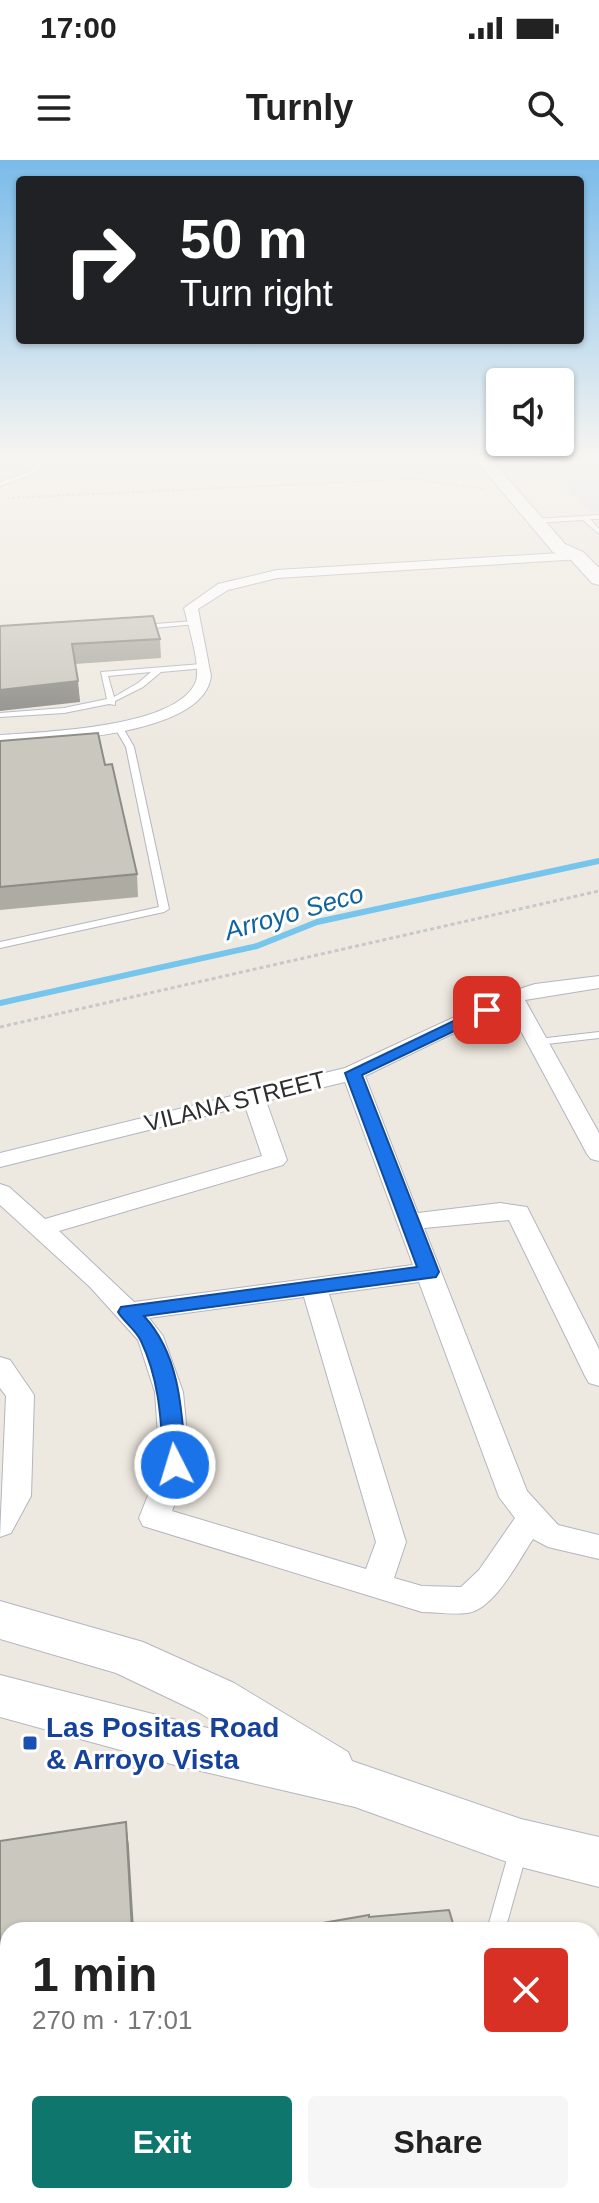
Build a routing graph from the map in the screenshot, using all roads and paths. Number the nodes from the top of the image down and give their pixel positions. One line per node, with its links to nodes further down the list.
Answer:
1 (571, 553): 2 (main road)
2 (577, 556): 3 (main road); 4 (street)
3 (599, 579)
4 (194, 623): 5 (lane); 6 (street)
5 (139, 627)
6 (202, 666): 7 (lane); 10 (street)
7 (158, 670): 8 (lane); 8 (lane)
8 (112, 703): 9 (lane)
9 (0, 715)
10 (119, 728): 11 (street); 13 (lane)
11 (0, 740)
12 (599, 891): 16 (path)
13 (0, 945)
14 (599, 982): 15 (street, VILANA STREET)
15 (513, 997): 18 (street); 19 (street, VILANA STREET)
16 (0, 1027)
17 (599, 1035): 18 (lane)
18 (538, 1042): 21 (street)
19 (353, 1073): 20 (street, VILANA STREET); 24 (street)
20 (253, 1096): 22 (street, VILANA STREET); 25 (street)
21 (599, 1154)
22 (0, 1160)
23 (0, 1192): 25 (street)
24 (410, 1222): 26 (street); 30 (street)
25 (42, 1228): 28 (street)
26 (429, 1272): 27 (street); 31 (street)
27 (314, 1287): 28 (street); 34 (street)
28 (128, 1312): 34 (street)
29 (0, 1367): 32 (street)
30 (599, 1376)
31 (532, 1517): 33 (street); 34 (street)
32 (0, 1525)
33 (599, 1547)
34 (376, 1585)
35 (0, 1620): 37 (main road)
36 (0, 1696): 37 (main road)
37 (355, 1784): 38 (main road)
38 (521, 1843): 39 (main road); 40 (lane)
39 (599, 1862)
40 (498, 1922)

